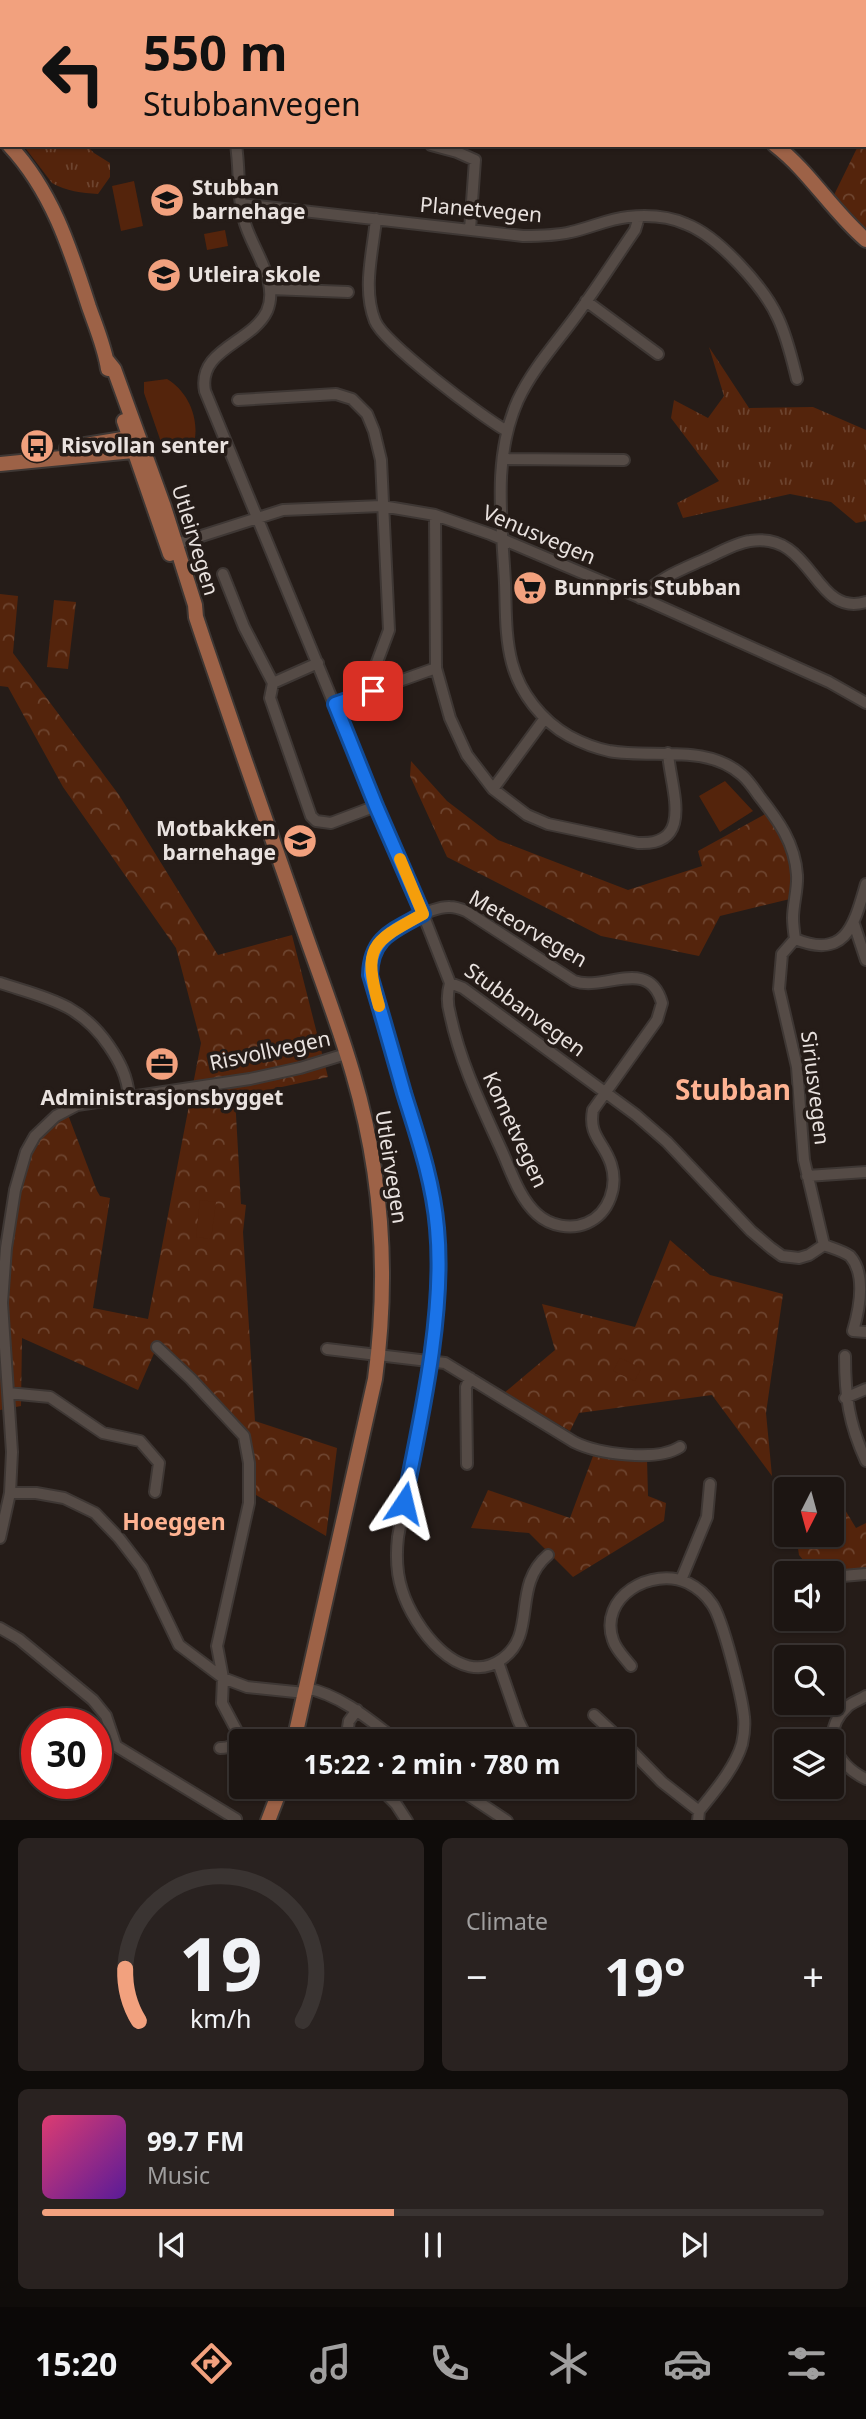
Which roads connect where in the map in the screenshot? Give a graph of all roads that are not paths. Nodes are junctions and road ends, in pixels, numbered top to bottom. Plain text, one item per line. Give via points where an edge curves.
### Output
1 (11, 147) edge
2 (236, 147) edge
3 (441, 147) edge
4 (777, 147) edge
5 (241, 204) junction
6 (639, 217) junction
7 (376, 219) junction
8 (470, 230) junction
9 (866, 240) edge
10 (270, 289) junction
11 (348, 292) dead end
12 (586, 302) junction
13 (658, 354) dead end
14 (797, 379) dead end
15 (238, 400) dead end
16 (507, 430) junction
17 (134, 444) junction
18 (0, 457) edge
19 (503, 459) junction
20 (624, 460) dead end
21 (0, 464) edge
22 (382, 506) junction
23 (435, 515) junction
24 (257, 517) junction
25 (503, 540) junction
26 (172, 546) junction
27 (223, 574) dead end
28 (640, 598) junction
29 (866, 602) edge
30 (318, 663) junction
31 (436, 668) junction
32 (273, 683) junction
33 (373, 691) junction
34 (866, 703) edge
35 (335, 704) junction
36 (545, 718) junction
37 (668, 753) junction
38 (493, 789) junction
39 (376, 806) junction
40 (866, 884) edge
41 (423, 914) junction
42 (854, 924) junction
43 (795, 939) junction
44 (866, 960) edge
45 (0, 983) edge
46 (450, 983) junction
47 (346, 1054) junction
48 (606, 1091) junction
49 (129, 1096) junction
50 (866, 1172) edge
51 (807, 1176) junction
52 (824, 1245) junction
53 (1, 1303) edge
54 (866, 1332) edge
55 (157, 1347) dead end
56 (327, 1349) dead end
57 (378, 1356) junction
58 (845, 1356) dead end
59 (429, 1362) junction
60 (470, 1378) junction
61 (866, 1390) edge
62 (8, 1393) junction
63 (845, 1398) junction
64 (680, 1447) dead end
65 (866, 1461) edge
66 (467, 1464) dead end
67 (710, 1484) dead end
68 (155, 1492) dead end
69 (10, 1493) junction
70 (0, 1538) edge
71 (548, 1555) dead end
72 (866, 1574) edge
73 (844, 1576) edge
74 (681, 1580) junction
75 (0, 1628) edge
76 (498, 1662) junction
77 (631, 1666) dead end
78 (223, 1678) junction
79 (305, 1691) junction
80 (866, 1696) edge
81 (357, 1710) junction
82 (594, 1715) dead end
83 (297, 1729) edge
84 (348, 1729) edge
85 (382, 1729) edge
86 (522, 1729) edge
87 (609, 1729) edge
88 (220, 1748) dead end
89 (635, 1754) edge
90 (866, 1779) edge
91 (276, 1799) edge
92 (391, 1799) edge
93 (474, 1799) edge
94 (698, 1816) edge
95 (236, 1819) edge
96 (268, 1820) edge
97 (406, 1820) edge
98 (506, 1820) edge

1 - 17 main road, Utleirvegen via 54,208 106,359 114,369
2 - 5 street
3 - 8 street via 475,160
4 - 9 main road
5 - 7 street, Planetvegen
5 - 10 street
6 - 8 street, Planetvegen via 554,235
6 - 12 street
6 - 14 street, Planetvegen via 688,224 735,262 775,311
7 - 8 street, Planetvegen
7 - 16 street via 369,285 375,321 389,339 437,379
10 - 11 street
10 - 24 street, Stubbanvegen via 266,313 212,360 204,385
12 - 13 street
12 - 16 street via 549,349 519,399
15 - 22 street via 336,394 352,398 367,414 379,446
16 - 19 street
17 - 18 main road
17 - 21 main road
17 - 26 main road, Utleirvegen
19 - 20 street
19 - 25 street
22 - 23 street, Venusvegen
22 - 24 street, Venusvegen via 283,510
22 - 33 street via 389,629 371,680
23 - 25 street, Venusvegen
23 - 31 street
24 - 26 street, Venusvegen
24 - 30 street, Stubbanvegen
25 - 28 street, Venusvegen
25 - 36 street via 512,662 522,687
26 - 47 main road, Utleirvegen via 189,607
27 - 32 street
28 - 29 street via 647,589 685,568 748,541 763,540 795,552 838,601
28 - 34 street, Venusvegen via 819,677
30 - 32 street
30 - 35 street, Stubbanvegen
31 - 33 street
31 - 38 street via 467,755
32 - 39 street via 270,698 311,816 331,823
33 - 35 street
35 - 39 street, Stubbanvegen
36 - 37 street via 567,735 595,747
36 - 38 street
37 - 38 street via 676,819 669,833 653,842 638,843 538,821
37 - 43 street via 718,761 742,774 772,812 794,851
39 - 41 street, Stubbanvegen
40 - 42 street
41 - 46 street, Stubbanvegen
41 - 48 street, Meteorvegen via 449,906 466,911 582,984 630,977 655,988 661,1013
41 - 59 street via 383,938 372,957 370,975 433,1196 438,1298
42 - 43 street via 829,945
42 - 44 street
43 - 51 street, Siriusvegen via 782,954 779,989 797,1067
45 - 49 street via 60,1002 87,1019 127,1076
46 - 48 street, Stubbanvegen
46 - 48 street, Kometvegen via 449,1013 472,1084 520,1192 539,1216 552,1223 577,1226 590,1222 612,1194 610,1161 597,1141 591,1119
47 - 49 street, Risvollvegen via 250,1079
47 - 57 main road, Utleirvegen via 365,1123 377,1194 382,1279
48 - 52 street, Stubbanvegen via 667,1142 751,1231 782,1256 799,1258
49 - 53 street, Risvollvegen via 77,1105 34,1136 15,1190
50 - 51 street
51 - 52 street, Siriusvegen
52 - 54 street via 859,1264 864,1286 853,1331
53 - 62 street, Risvollvegen
55 - 78 street via 244,1436 250,1503 217,1646
56 - 57 street
57 - 59 street
57 - 79 main road, Utleirvegen
58 - 63 street
59 - 60 street via 445,1363
59 - 76 street via 398,1537 399,1578 413,1616 439,1650 470,1667
60 - 64 street via 593,1451 658,1454
60 - 66 street
61 - 63 street
62 - 68 street via 50,1397 103,1433 140,1441 159,1463
62 - 69 street, Risvollvegen
63 - 65 street
67 - 74 street via 707,1517
69 - 70 street, Risvollvegen
69 - 78 street via 64,1498 95,1513 142,1568 179,1645
71 - 76 street via 527,1588 520,1638
72 - 73 street
74 - 77 street via 646,1581 617,1603 611,1619 612,1639
74 - 94 street via 702,1592 715,1608 744,1717 737,1757
75 - 95 street via 93,1700 106,1716 116,1746
76 - 86 street
78 - 79 street via 247,1687
78 - 88 street via 222,1703 239,1735 235,1744
79 - 81 street via 330,1696
79 - 83 main road, Utleirvegen
80 - 90 street via 845,1710 834,1738 843,1763
81 - 84 street
81 - 85 street
82 - 87 street
89 - 94 street
91 - 96 main road
92 - 97 street
93 - 98 street

